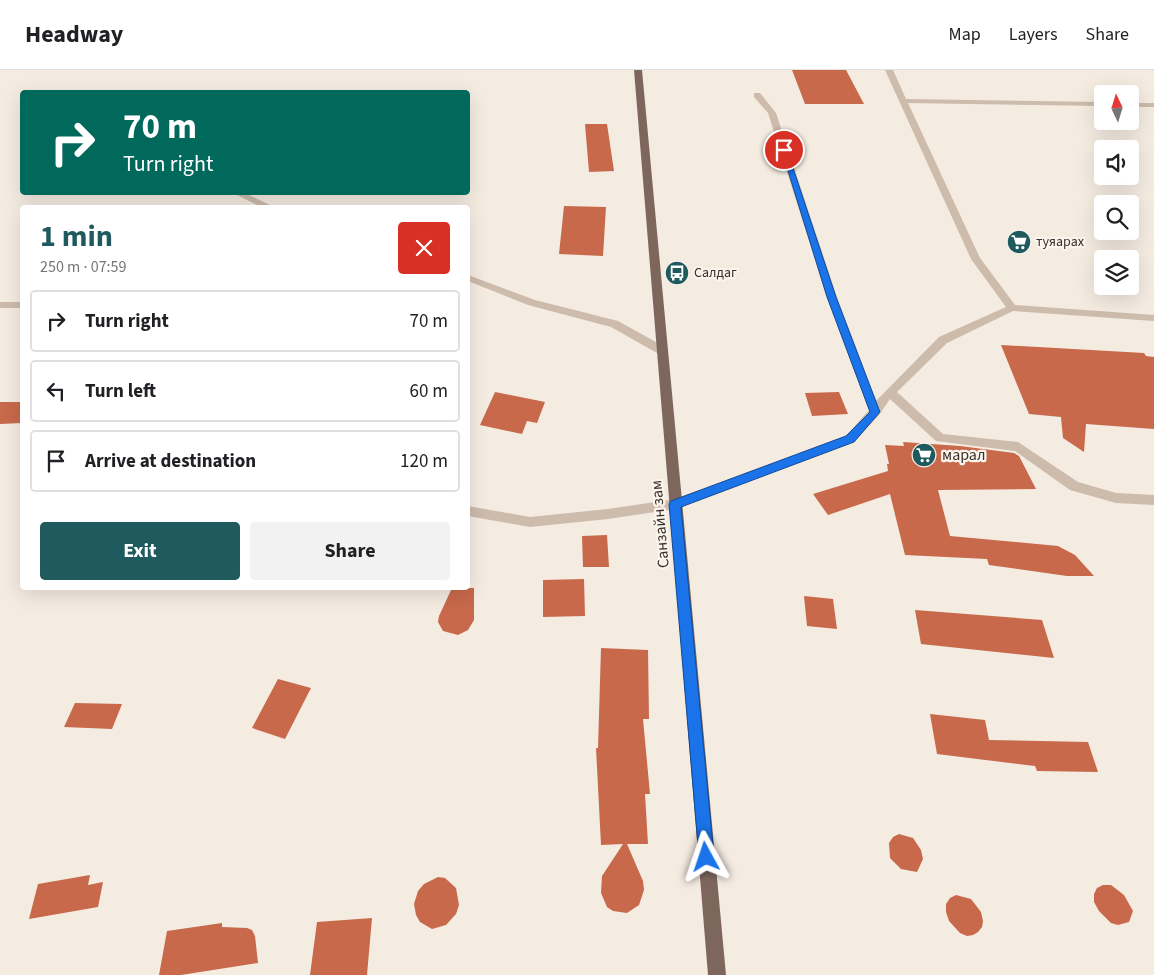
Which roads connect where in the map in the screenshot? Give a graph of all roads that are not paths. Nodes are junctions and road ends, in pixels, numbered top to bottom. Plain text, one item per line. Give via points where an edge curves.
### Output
1 (638, 70) edge
2 (889, 70) edge
3 (757, 96) dead end
4 (903, 101) junction
5 (1094, 104) edge
6 (1139, 105) edge
7 (1154, 105) edge
8 (242, 195) edge
9 (265, 205) edge
10 (470, 279) edge
11 (20, 304) edge
12 (0, 305) edge
13 (1012, 308) junction
14 (1154, 318) edge
15 (661, 350) junction
16 (890, 392) junction
17 (875, 412) junction
18 (1154, 500) edge
19 (675, 504) junction
20 (470, 511) edge
21 (717, 975) edge

1 - 15 main road, Санзайн зам
2 - 4 street
3 - 17 street via 772,113 832,297
4 - 5 street
4 - 13 street via 976,259
6 - 7 street
8 - 9 street
10 - 15 street via 532,303 614,324
11 - 12 street
13 - 14 street
13 - 16 street via 943,340
15 - 19 main road, Санзайн зам
16 - 17 street
16 - 18 street via 940,438 1018,447 1074,486 1116,498
17 - 19 street via 850,439
19 - 20 street via 530,522
19 - 21 main road, Санзайн зам

